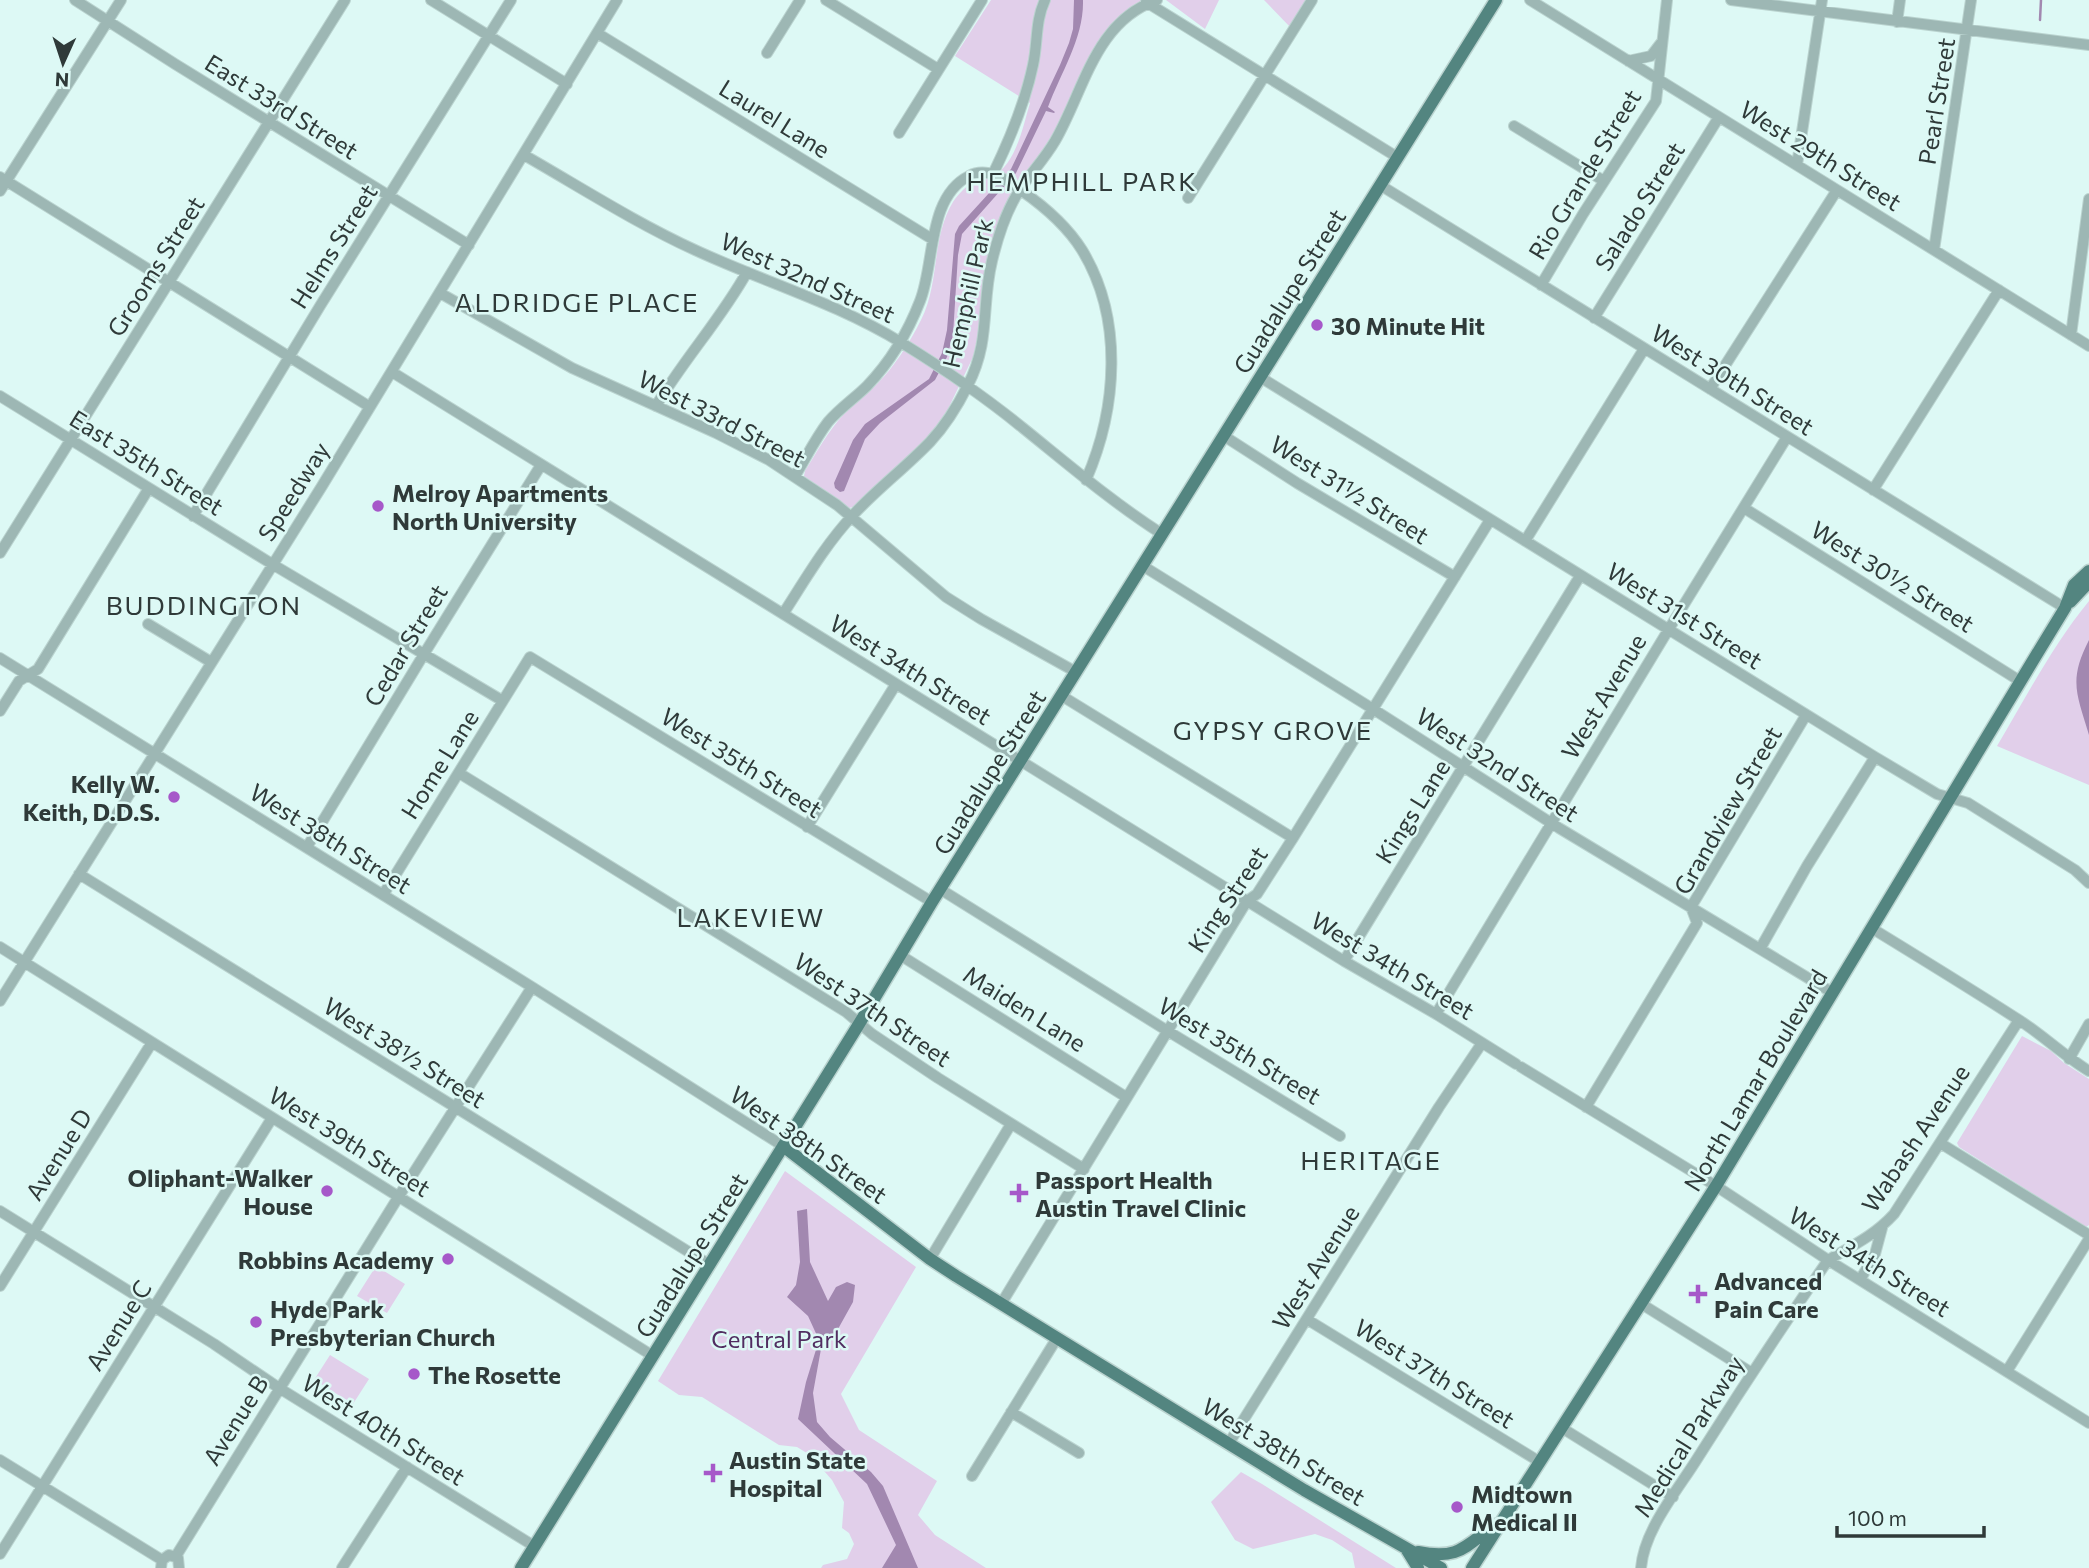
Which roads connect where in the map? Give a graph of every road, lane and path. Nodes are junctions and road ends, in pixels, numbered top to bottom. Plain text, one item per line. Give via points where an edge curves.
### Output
1 (75, 0) edge
2 (121, 0) edge
3 (345, 0) edge
4 (431, 0) edge
5 (511, 0) edge
6 (617, 0) edge
7 (800, 0) edge
8 (826, 0) edge
9 (982, 0) edge
10 (1045, 0) edge
11 (1312, 0) edge
12 (1496, 0) edge
13 (1530, 0) edge
14 (1667, 0) edge
15 (1731, 0) edge
16 (1822, 0) edge
17 (1900, 0) edge
18 (1971, 0) edge
19 (1149, 1) edge
20 (1821, 11) junction
21 (108, 20) junction
22 (1897, 22) junction
23 (1968, 30) junction
24 (597, 33) junction
25 (488, 36) junction
26 (1662, 43) junction
27 (2089, 45) edge
28 (767, 53) dead end
29 (1628, 61) junction
30 (938, 69) junction
31 (1265, 75) junction
32 (1660, 80) junction
33 (567, 84) junction
34 (1719, 117) junction
35 (269, 122) junction
36 (1514, 126) dead end
37 (899, 133) dead end
38 (524, 155) junction
39 (1397, 157) junction
40 (1797, 165) junction
41 (1001, 178) junction
42 (3, 179) edge
43 (1604, 181) junction
44 (1380, 185) junction
45 (1020, 189) junction
46 (1837, 190) junction
47 (0, 191) edge
48 (388, 196) junction
49 (1188, 198) dead end
50 (2089, 200) edge
51 (932, 239) junction
52 (469, 245) junction
53 (1934, 250) junction
54 (747, 272) junction
55 (169, 282) junction
56 (1541, 285) junction
57 (1999, 290) junction
58 (440, 293) junction
59 (1594, 318) junction
60 (2071, 335) junction
61 (901, 342) junction
62 (2089, 346) edge
63 (1644, 349) junction
64 (289, 356) junction
65 (391, 372) junction
66 (1260, 377) junction
67 (967, 386) junction
68 (1710, 389) junction
69 (0, 396) edge
70 (656, 405) junction
71 (370, 407) junction
72 (1224, 436) junction
73 (1787, 437) junction
74 (71, 440) junction
75 (541, 465) junction
76 (795, 476) junction
77 (1086, 481) junction
78 (149, 488) junction
79 (1873, 491) junction
80 (1744, 508) junction
81 (193, 516) junction
82 (852, 516) junction
83 (1490, 520) junction
84 (1162, 534) junction
85 (1525, 541) junction
86 (0, 553) edge
87 (272, 564) junction
88 (1143, 566) junction
89 (2089, 571) edge
90 (1580, 576) junction
91 (1455, 577) junction
92 (2089, 582) edge
93 (2089, 592) edge
94 (2065, 608) junction
95 (783, 614) junction
96 (148, 624) dead end
97 (1668, 630) junction
98 (424, 654) junction
99 (530, 657) joint
100 (0, 658) edge
101 (212, 662) junction
102 (1076, 672) junction
103 (28, 675) junction
104 (2020, 681) junction
105 (896, 684) junction
106 (1062, 696) junction
107 (503, 701) junction
108 (1373, 709) junction
109 (0, 711) edge
110 (1806, 715) junction
111 (154, 754) junction
112 (1875, 757) junction
113 (1020, 761) junction
114 (1464, 767) junction
115 (459, 773) junction
116 (1951, 798) junction
117 (1551, 824) junction
118 (807, 827) junction
119 (1293, 838) junction
120 (307, 847) junction
121 (79, 874) junction
122 (2089, 883) edge
123 (940, 889) junction
124 (383, 895) junction
125 (1247, 901) junction
126 (932, 902) junction
127 (1691, 907) junction
128 (1873, 929) junction
129 (0, 947) edge
130 (1760, 949) junction
131 (901, 955) junction
132 (1344, 961) junction
133 (24, 962) junction
134 (531, 987) junction
135 (1833, 993) junction
136 (0, 1000) edge
137 (1436, 1014) junction
138 (2019, 1020) junction
139 (859, 1024) junction
140 (2089, 1024) edge
141 (1166, 1030) junction
142 (1482, 1043) junction
143 (151, 1044) junction
144 (2069, 1059) junction
145 (2089, 1070) edge
146 (1126, 1097) junction
147 (1586, 1107) junction
148 (454, 1108) junction
149 (272, 1118) junction
150 (1011, 1124) junction
151 (1340, 1136) dead end
152 (1940, 1143) junction
153 (783, 1146) junction
154 (1084, 1170) junction
155 (1716, 1186) junction
156 (399, 1196) junction
157 (0, 1211) edge
158 (1882, 1228) junction
159 (34, 1232) junction
160 (2089, 1237) edge
161 (930, 1259) junction
162 (1828, 1260) junction
163 (710, 1265) junction
164 (1860, 1280) junction
165 (0, 1286) edge
166 (1640, 1303) junction
167 (1001, 1304) junction
168 (154, 1307) junction
169 (1308, 1320) junction
170 (1057, 1338) junction
171 (653, 1356) junction
172 (2007, 1371) junction
173 (1752, 1373) junction
174 (279, 1388) junction
175 (1011, 1412) junction
176 (2089, 1423) edge
177 (1562, 1428) junction
178 (1229, 1443) junction
179 (1079, 1454) dead end
180 (0, 1460) edge
181 (1540, 1462) junction
182 (407, 1467) junction
183 (972, 1475) dead end
184 (42, 1486) junction
185 (1673, 1497) junction
186 (1502, 1521) junction
187 (534, 1546) junction
188 (1404, 1547) junction
189 (0, 1554) edge
190 (176, 1556) junction
191 (162, 1564) edge
192 (179, 1568) edge
193 (342, 1568) edge
194 (520, 1568) edge
195 (1418, 1568) edge
196 (1441, 1568) edge
197 (1472, 1568) edge
198 (1641, 1568) edge

1 - 21 street, East 33rd Street
2 - 21 street
3 - 35 street, Grooms Street
4 - 25 street
5 - 25 street, Helms Street
6 - 24 street, Speedway
7 - 28 street
8 - 30 street
9 - 30 street
10 - 41 street via 1028,86
11 - 31 street
12 - 39 main road, Guadalupe Street
13 - 29 street, West 29th Street
14 - 26 street, Rio Grande Street
15 - 20 street
16 - 20 street
17 - 22 street
18 - 23 street, Pearl Street
19 - 31 street
19 - 45 street, Hemphill Park via 1124,19 1092,61 1055,140
20 - 22 street
20 - 40 street
21 - 35 street, East 33rd Street
21 - 42 street
22 - 23 street
23 - 27 street
23 - 53 street, Pearl Street
24 - 33 street, Speedway
24 - 51 street, Laurel Lane
25 - 33 street
25 - 48 street, Helms Street
26 - 29 street via 1651,56
26 - 32 street, Rio Grande Street
29 - 32 street, West 29th Street
30 - 37 street
31 - 39 street
31 - 49 street
32 - 34 street, West 29th Street
32 - 43 street, Rio Grande Street via 1656,101
33 - 38 street, Speedway
34 - 40 street, West 29th Street
34 - 59 street, Salado Street
35 - 48 street, East 33rd Street
35 - 55 street, Grooms Street
36 - 43 street
38 - 52 street, Speedway
38 - 54 street, West 32nd Street via 660,233
39 - 44 main road, Guadalupe Street
40 - 46 street, West 29th Street
41 - 45 street
41 - 51 street, Hemphill Park via 976,173 960,181 941,211
42 - 47 street
42 - 55 street
43 - 56 street, Rio Grande Street
44 - 56 street, West 30th Street
44 - 66 main road, Guadalupe Street
45 - 67 street, Hemphill Park via 991,263 983,342
45 - 77 street via 1070,233 1101,292 1111,346 1108,410
46 - 53 street, West 29th Street
46 - 68 street
48 - 52 street, East 33rd Street
48 - 64 street, Helms Street
50 - 60 street
51 - 61 street, Hemphill Park via 922,297
52 - 58 street, Speedway
53 - 57 street, West 29th Street
54 - 61 street, West 32nd Street via 840,310
54 - 70 street
55 - 64 street
55 - 74 street, Grooms Street
56 - 59 street, West 30th Street
57 - 60 street, West 29th Street
57 - 79 street
58 - 65 street, Speedway
58 - 70 street, West 33rd Street via 572,368
59 - 63 street, West 30th Street
60 - 62 street, West 29th Street
61 - 67 street, West 32nd Street
61 - 76 street, Hemphill Park via 865,388 830,420
63 - 68 street, West 30th Street
63 - 85 street
64 - 71 street
64 - 81 street, Helms Street
65 - 71 street, Speedway
65 - 75 street, West 34th Street
66 - 72 main road, Guadalupe Street
66 - 83 street, West 31st Street
67 - 77 street, West 32nd Street
67 - 82 street, Hemphill Park via 940,430
68 - 73 street, West 30th Street
69 - 74 street, East 35th Street
70 - 76 street, West 33rd Street
71 - 87 street, Speedway
72 - 84 main road, Guadalupe Street
72 - 91 street, West 31½ Street
73 - 79 street, West 30th Street
73 - 80 street, West Avenue
74 - 78 street, East 35th Street
74 - 86 street, Grooms Street
75 - 95 street, West 34th Street
75 - 98 street, Cedar Street
76 - 82 street, West 33rd Street
77 - 84 street, West 32nd Street
78 - 81 street, East 35th Street
78 - 103 street via 38,669
79 - 94 street, West 30th Street
80 - 97 street, West Avenue
80 - 104 street, West 30½ Street
81 - 87 street, East 35th Street
82 - 95 street, Hemphill Park
82 - 102 street, West 33rd Street via 946,597
83 - 85 street, West 31st Street
83 - 91 street, King Street
84 - 88 main road, Guadalupe Street
85 - 90 street, West 31st Street
87 - 98 street
87 - 101 street, Speedway
88 - 102 main road, Guadalupe Street
88 - 108 street, West 32nd Street
89 - 94 main road, North Lamar Boulevard via 2074,585
90 - 97 street, West 31st Street
90 - 114 street, Kings Lane
91 - 108 street, King Street
92 - 94 main road
93 - 94 main road, North Lamar Boulevard
94 - 104 main road, North Lamar Boulevard
95 - 105 street, West 34th Street
96 - 101 street
97 - 110 street, West 31st Street
97 - 117 street, West Avenue
98 - 107 street
98 - 120 street, Cedar Street
99 - 107 street, Home Lane
99 - 118 street, West 35th Street
100 - 103 street, West 38th Street
101 - 111 street, Speedway
102 - 106 main road, Guadalupe Street
103 - 109 street
103 - 111 street, West 38th Street
104 - 116 main road, North Lamar Boulevard
105 - 113 street, West 34th Street
105 - 118 street
106 - 113 main road, Guadalupe Street
106 - 119 street
107 - 115 street, Home Lane
108 - 114 street, West 32nd Street
108 - 119 street, King Street
110 - 112 street, West 31st Street
110 - 127 street, Grandview Street
111 - 120 street, West 38th Street
111 - 121 street, Speedway
112 - 116 street, West 31st Street
112 - 130 street
113 - 123 main road, Guadalupe Street
113 - 125 street, West 34th Street
114 - 117 street, West 32nd Street
114 - 132 street, Kings Lane
115 - 124 street, Home Lane
115 - 139 street, West 37th Street
116 - 122 street, West 31st Street via 1968,803
116 - 128 main road, North Lamar Boulevard
117 - 127 street, West 32nd Street
117 - 137 street, West Avenue
118 - 126 street, West 35th Street
119 - 125 street, King Street via 1257,894
120 - 124 street, West 38th Street
121 - 133 street, Speedway
121 - 148 street, West 38½ Street
123 - 126 main road, Guadalupe Street
123 - 141 street, West 35th Street
124 - 134 street, West 38th Street
125 - 132 street, West 34th Street
125 - 141 street, King Street
126 - 131 main road, Guadalupe Street
127 - 130 street, West 32nd Street
127 - 147 street, Grandview Street via 1697,923
128 - 135 main road, North Lamar Boulevard
128 - 138 street
129 - 133 street, West 39th Street
130 - 135 street, West 32nd Street
131 - 139 main road, Guadalupe Street
131 - 146 street, Maiden Lane
132 - 137 street, West 34th Street
133 - 136 street, Speedway
133 - 143 street, West 39th Street
134 - 148 street, Avenue B
134 - 153 street, West 38th Street
135 - 155 main road, North Lamar Boulevard
137 - 142 street, West 34th Street
138 - 144 street
138 - 152 street, Wabash Avenue
139 - 150 street, West 37th Street
139 - 153 main road, Guadalupe Street
140 - 144 street
141 - 146 street, King Street
141 - 151 street, West 35th Street
142 - 147 street, West 34th Street
142 - 169 street, West Avenue
143 - 149 street, West 39th Street
143 - 159 street, Avenue D
144 - 145 street
146 - 154 street, King Street
147 - 155 street, West 34th Street
148 - 156 street, Avenue B
148 - 163 street, West 38½ Street
149 - 156 street, West 39th Street
149 - 168 street, Avenue C
150 - 154 street, West 37th Street
150 - 161 street
152 - 158 street, Wabash Avenue
152 - 160 street
153 - 161 main road, West 38th Street
153 - 163 main road, Guadalupe Street
154 - 167 street, King Street
155 - 162 street, West 34th Street
155 - 166 main road, North Lamar Boulevard
156 - 171 street, West 39th Street
156 - 174 street, Avenue B
157 - 159 street, West 40th Street
158 - 162 street, Wabash Avenue
158 - 164 street via 1875,1254
159 - 165 street, Avenue D
159 - 168 street, West 40th Street
160 - 172 street
161 - 167 main road, West 38th Street
162 - 164 street, West 34th Street
162 - 173 street, Medical Parkway
163 - 171 main road, Guadalupe Street
164 - 172 street, West 34th Street
166 - 173 street
166 - 177 main road, North Lamar Boulevard
167 - 170 main road, West 38th Street
168 - 174 street, West 40th Street
168 - 184 street, Avenue C
169 - 178 street, West Avenue
169 - 181 street, West 37th Street
170 - 175 street
170 - 178 main road, West 38th Street
171 - 187 main road, Guadalupe Street
172 - 176 street, West 34th Street
173 - 185 street, Medical Parkway
174 - 182 street, West 40th Street
174 - 190 street, Avenue B
175 - 179 street
175 - 183 street
177 - 181 main road, North Lamar Boulevard
177 - 185 street
178 - 188 main road, West 38th Street
180 - 184 street
181 - 186 main road, North Lamar Boulevard
182 - 187 street, West 40th Street
182 - 193 street
184 - 189 street, Avenue C
184 - 191 street
185 - 198 street, Medical Parkway via 1648,1539
186 - 188 main road via 1456,1553 1438,1555
186 - 197 main road, North Lamar Boulevard
187 - 194 main road, Guadalupe Street
188 - 195 main road
188 - 196 main road, West 38th Street
190 - 191 street via 166,1556
190 - 192 street

